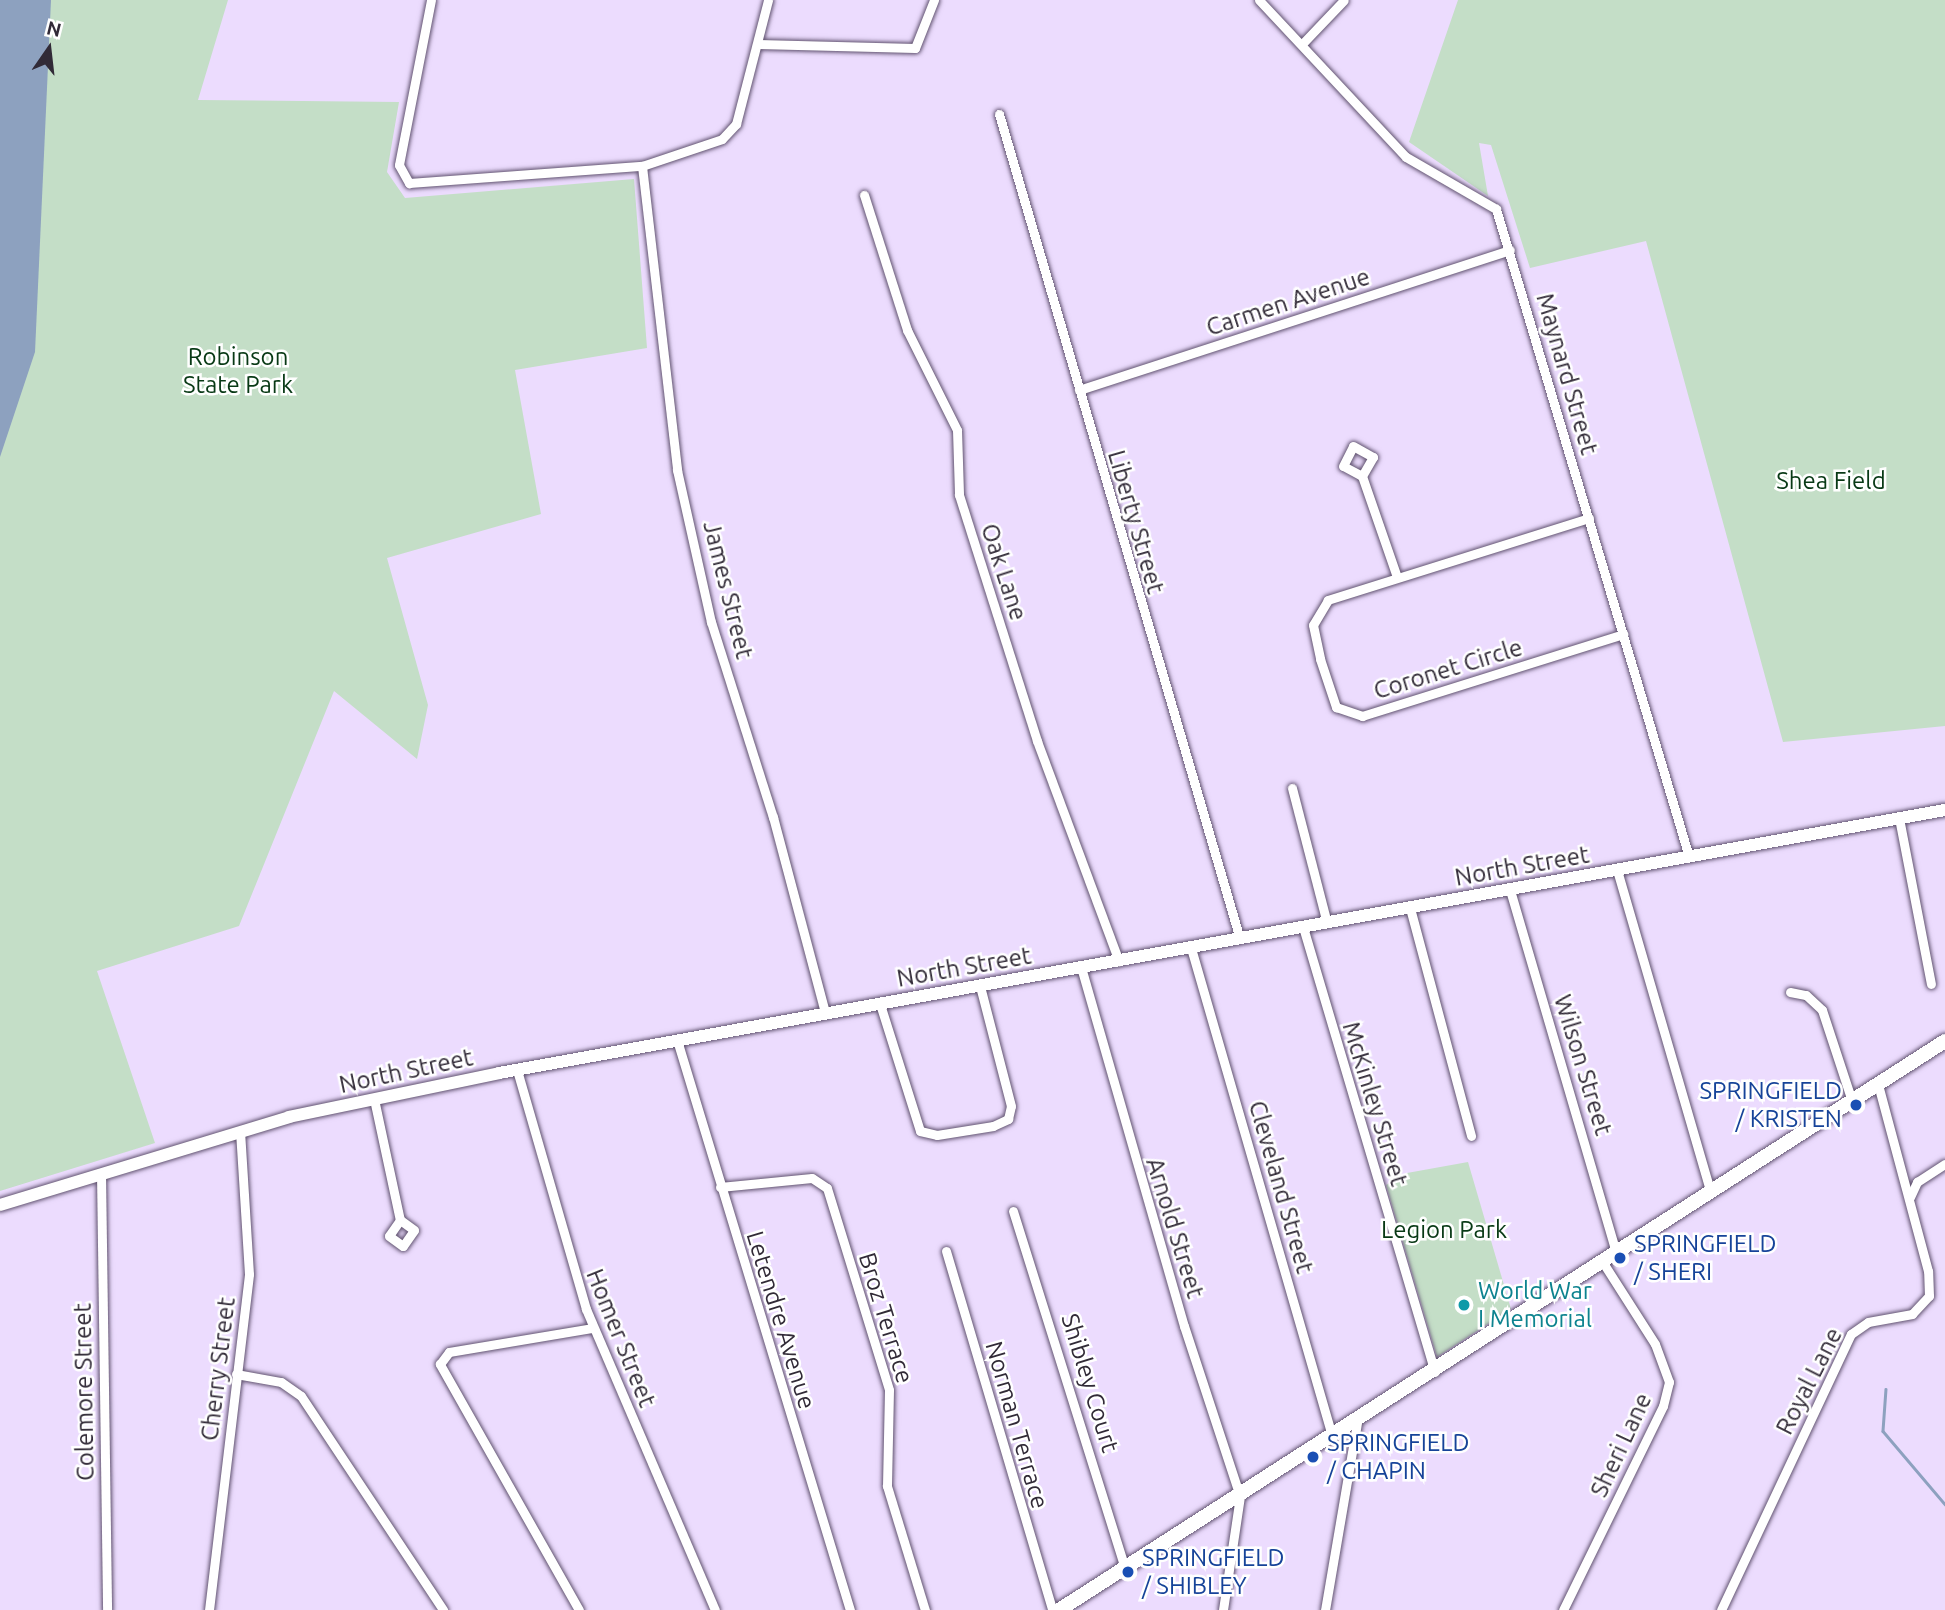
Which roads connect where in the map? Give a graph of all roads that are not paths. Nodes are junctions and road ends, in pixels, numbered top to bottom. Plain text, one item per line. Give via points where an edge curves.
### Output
1 (431, 0) edge
2 (768, 0) edge
3 (934, 0) edge
4 (1259, 0) edge
5 (1344, 0) edge
6 (1303, 43) junction
7 (758, 44) junction
8 (999, 114) dead end
9 (642, 166) junction
10 (864, 195) dead end
11 (1510, 250) junction
12 (1079, 390) junction
13 (1362, 477) dead end
14 (1589, 518) junction
15 (1397, 578) junction
16 (1623, 634) junction
17 (1292, 788) dead end
18 (1945, 810) edge
19 (1899, 818) junction
20 (1689, 857) junction
21 (1617, 870) junction
22 (1510, 890) junction
23 (1410, 908) junction
24 (1327, 923) junction
25 (1303, 927) junction
26 (1240, 939) junction
27 (1191, 947) junction
28 (1119, 961) junction
29 (1081, 967) junction
30 (1931, 984) dead end
31 (980, 986) junction
32 (1790, 992) dead end
33 (880, 1004) junction
34 (825, 1013) junction
35 (677, 1040) junction
36 (1945, 1041) edge
37 (517, 1069) junction
38 (1878, 1085) junction
39 (374, 1099) junction
40 (1852, 1101) junction
41 (240, 1131) junction
42 (1472, 1136) dead end
43 (1945, 1164) edge
44 (101, 1173) junction
45 (720, 1187) junction
46 (1711, 1193) junction
47 (1910, 1202) junction
48 (0, 1205) edge
49 (1013, 1211) dead end
50 (400, 1220) dead end
51 (946, 1251) dead end
52 (1616, 1252) junction
53 (1602, 1262) junction
54 (593, 1328) junction
55 (1435, 1372) junction
56 (236, 1374) junction
57 (1356, 1423) junction
58 (1333, 1438) junction
59 (1240, 1496) junction
60 (1125, 1568) junction
61 (107, 1610) edge
62 (209, 1610) edge
63 (443, 1610) edge
64 (579, 1610) edge
65 (715, 1610) edge
66 (850, 1610) edge
67 (925, 1610) edge
68 (1052, 1610) edge
69 (1059, 1610) edge
70 (1223, 1610) edge
71 (1325, 1610) edge
72 (1563, 1610) edge
73 (1721, 1610) edge

1 - 9 street via 399,165 410,183
2 - 7 street
3 - 7 street via 915,48
4 - 6 street, Maynard Street
5 - 6 street
6 - 11 street, Maynard Street via 1406,157 1496,209
7 - 9 street via 736,124 722,139
8 - 12 street, Liberty Street
9 - 34 street, James Street via 677,470 711,622 779,837
10 - 28 street, Oak Lane via 907,330 957,430 960,495 1037,741
11 - 12 street, Carmen Avenue
11 - 14 street, Maynard Street
12 - 26 street, Liberty Street
13 - 15 street
14 - 15 street, Coronet Circle
14 - 16 street, Maynard Street
15 - 16 street, Coronet Circle via 1328,600 1316,613 1314,636 1332,699 1355,716
16 - 20 street, Maynard Street
17 - 24 street
18 - 19 main road, North Street
19 - 20 main road, North Street
19 - 30 street
20 - 21 main road, North Street
21 - 22 main road, North Street
21 - 46 street
22 - 23 main road, North Street
22 - 52 street, Wilson Street
23 - 24 main road, North Street
23 - 42 street
24 - 25 main road, North Street
25 - 26 main road, North Street
25 - 55 street, McKinley Street
26 - 27 main road, North Street
27 - 28 main road, North Street
27 - 58 street, Cleveland Street
28 - 29 main road, North Street
29 - 31 main road, North Street
29 - 59 street, Arnold Street via 1184,1326
31 - 33 main road, North Street
31 - 33 street via 1011,1106 1008,1119 993,1126 937,1135 915,1125
32 - 40 street via 1806,995 1822,1010
33 - 34 main road, North Street
34 - 35 main road, North Street
35 - 37 main road, North Street
35 - 45 street, Letendre Avenue
36 - 38 main road
37 - 39 main road, North Street
37 - 54 street, Homer Street
38 - 40 main road
38 - 47 street, Royal Lane
39 - 41 main road, North Street
39 - 50 street
40 - 46 main road
41 - 44 main road, North Street
41 - 56 street, Cherry Street via 249,1262
43 - 47 street via 1917,1182
44 - 48 main road, North Street
44 - 61 street, Colemore Street
45 - 66 street, Letendre Avenue
45 - 67 street, Broz Terrace via 815,1178 827,1188 889,1390 887,1486
46 - 52 main road
47 - 73 street, Royal Lane via 1930,1281 1927,1299 1912,1314 1868,1322 1851,1334
49 - 60 street, Shibley Court
51 - 68 street, Norman Terrace
52 - 53 main road
53 - 55 main road
53 - 72 street, Sheri Lane via 1655,1344 1669,1382 1663,1406
54 - 64 street via 449,1352 441,1359 445,1382
54 - 65 street, Homer Street
55 - 57 main road
56 - 62 street, Cherry Street
56 - 63 street via 276,1380 301,1396
57 - 58 main road
57 - 71 street
58 - 59 main road
59 - 60 main road
59 - 70 street
60 - 69 main road

